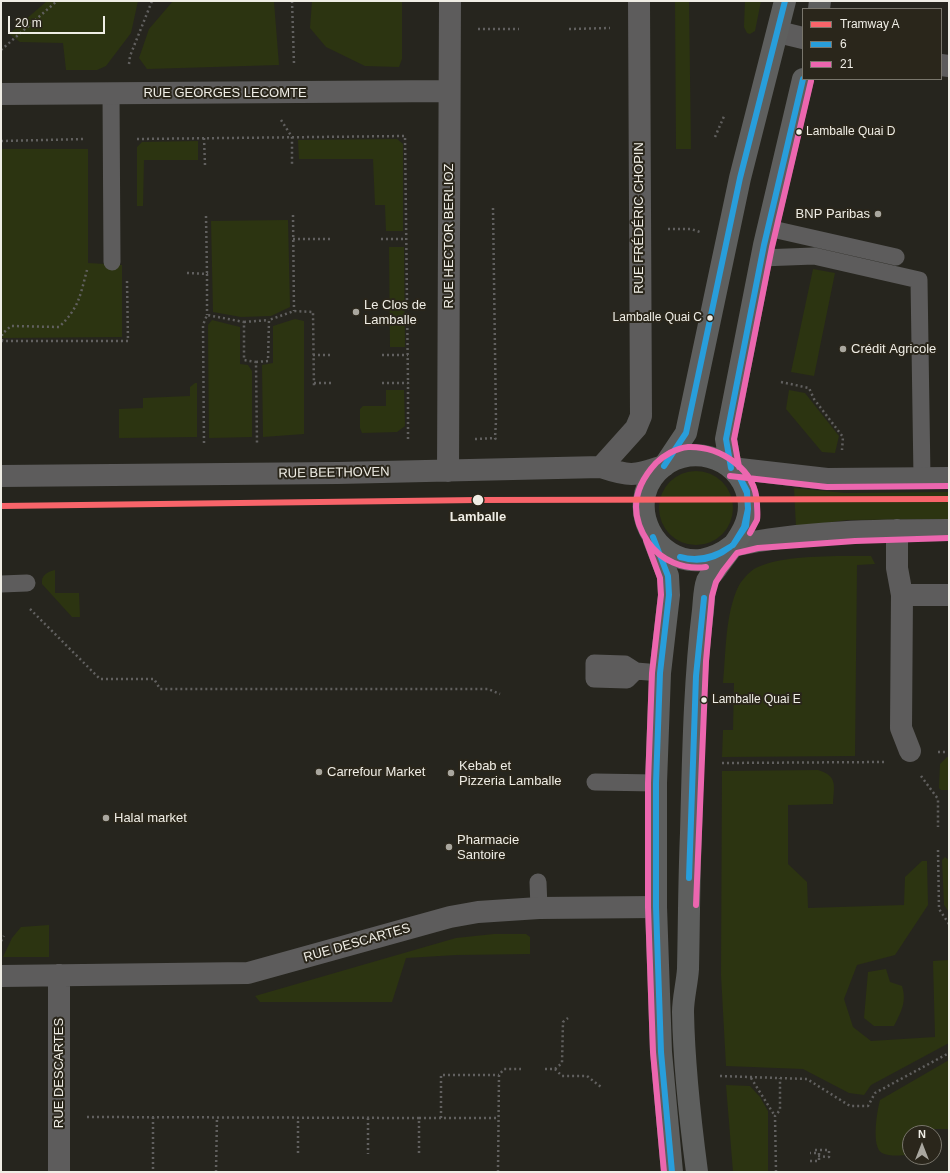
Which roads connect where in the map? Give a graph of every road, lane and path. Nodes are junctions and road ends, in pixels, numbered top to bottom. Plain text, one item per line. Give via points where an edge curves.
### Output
1 (57, 1) edge
2 (152, 1) edge
3 (292, 1) edge
4 (450, 1) edge
5 (639, 1) edge
6 (785, 1) edge
7 (450, 28) junction
8 (639, 28) junction
9 (519, 29) dead end
10 (569, 29) dead end
11 (778, 32) junction
12 (802, 38) edge
13 (1, 50) edge
14 (294, 69) dead end
15 (128, 70) dead end
16 (803, 80) edge
17 (449, 91) junction
18 (111, 93) junction
19 (1, 94) edge
20 (728, 108) dead end
21 (280, 119) dead end
22 (292, 137) junction
23 (715, 137) dead end
24 (204, 138) junction
25 (112, 139) junction
26 (1, 141) edge
27 (292, 164) dead end
28 (205, 165) dead end
29 (493, 208) dead end
30 (293, 215) dead end
31 (206, 216) dead end
32 (768, 228) junction
33 (638, 230) junction
34 (705, 233) dead end
35 (293, 239) junction
36 (330, 239) dead end
37 (381, 239) dead end
38 (406, 239) junction
39 (896, 257) dead end
40 (761, 258) junction
41 (112, 262) joint
42 (187, 273) dead end
43 (207, 274) junction
44 (294, 311) junction
45 (207, 315) junction
46 (269, 320) junction
47 (244, 322) junction
48 (2, 341) dead end
49 (313, 355) junction
50 (331, 355) dead end
51 (382, 355) dead end
52 (408, 355) junction
53 (256, 362) junction
54 (781, 382) dead end
55 (314, 383) junction
56 (332, 383) dead end
57 (382, 383) dead end
58 (408, 383) junction
59 (314, 388) dead end
60 (496, 421) dead end
61 (495, 438) dead end
62 (471, 439) dead end
63 (408, 440) dead end
64 (204, 443) dead end
65 (258, 443) dead end
66 (842, 451) dead end
67 (664, 466) junction
68 (601, 467) junction
69 (731, 468) junction
70 (448, 471) junction
71 (1, 476) edge
72 (922, 478) junction
73 (949, 478) edge
74 (897, 530) junction
75 (949, 530) edge
76 (653, 537) junction
77 (732, 546) junction
78 (27, 583) dead end
79 (1, 584) edge
80 (902, 595) junction
81 (949, 595) edge
82 (25, 605) dead end
83 (636, 671) junction
84 (660, 673) junction
85 (500, 694) dead end
86 (910, 752) dead end
87 (888, 762) dead end
88 (716, 763) dead end
89 (920, 774) dead end
90 (595, 782) dead end
91 (656, 783) junction
92 (938, 827) dead end
93 (938, 850) dead end
94 (538, 882) dead end
95 (688, 905) junction
96 (656, 907) junction
97 (539, 908) junction
98 (949, 924) edge
99 (4, 936) dead end
100 (1, 941) edge
101 (59, 975) junction
102 (1, 976) edge
103 (568, 1018) dead end
104 (949, 1052) edge
105 (520, 1069) dead end
106 (545, 1069) dead end
107 (555, 1069) junction
108 (499, 1075) junction
109 (720, 1076) dead end
110 (751, 1077) junction
111 (780, 1078) junction
112 (601, 1087) dead end
113 (775, 1116) junction
114 (91, 1117) dead end
115 (153, 1117) junction
116 (217, 1117) junction
117 (298, 1118) junction
118 (368, 1118) junction
119 (419, 1118) junction
120 (441, 1118) junction
121 (498, 1118) junction
122 (815, 1150) dead end
123 (298, 1153) dead end
124 (419, 1153) dead end
125 (810, 1153) dead end
126 (368, 1154) dead end
127 (817, 1156) dead end
128 (810, 1161) dead end
129 (59, 1172) edge
130 (153, 1172) edge
131 (216, 1172) edge
132 (498, 1172) edge
133 (672, 1172) edge
134 (697, 1172) edge
135 (776, 1172) edge

1 - 13 path
2 - 15 path via 130,56
3 - 14 path
4 - 7 street, RUE HECTOR BERLIOZ
5 - 8 street, RUE FRÉDÉRIC CHOPIN
6 - 11 street
7 - 9 path
7 - 17 street, RUE HECTOR BERLIOZ
8 - 10 path
8 - 33 street, RUE FRÉDÉRIC CHOPIN
11 - 12 street
11 - 67 street via 740,178 686,433
16 - 32 street
17 - 18 street, RUE GEORGES LECOMTE
17 - 70 street, RUE HECTOR BERLIOZ
18 - 19 street, RUE GEORGES LECOMTE
18 - 25 lane
20 - 23 path
21 - 22 path
22 - 24 path
22 - 27 path
22 - 38 path via 405,136
24 - 25 path
24 - 28 path
25 - 26 path
25 - 41 lane
29 - 60 path
30 - 35 path
31 - 43 path
32 - 39 lane
32 - 40 street
33 - 34 path via 691,230
33 - 68 street, RUE FRÉDÉRIC CHOPIN via 641,416 636,428
35 - 36 path
35 - 44 path
37 - 38 path
38 - 52 path
40 - 69 street via 726,439
40 - 72 lane via 814,256 919,280
41 - 48 path via 107,267 88,267 78,305 59,327 11,326 2,334
42 - 43 path
43 - 45 path
44 - 46 path
44 - 49 path via 312,312
45 - 47 path
45 - 64 path via 203,325
46 - 47 path
46 - 53 path via 268,361
47 - 53 path via 244,360
49 - 50 path
49 - 55 path
51 - 52 path
52 - 58 path
53 - 65 path
54 - 66 path via 809,388 814,399 843,437
55 - 56 path
55 - 59 path
57 - 58 path
58 - 63 path
61 - 62 path
67 - 68 street, RUE BEETHOVEN via 635,475
67 - 69 street via 685,456 701,455 720,460
67 - 76 street via 650,480 644,499 644,516
68 - 70 street, RUE BEETHOVEN
69 - 72 street via 826,479
69 - 77 street via 741,479 749,500 749,515 745,527
70 - 71 street, RUE BEETHOVEN
72 - 73 street
74 - 75 street
74 - 77 street via 762,540
74 - 80 street via 897,568
76 - 77 street via 660,546 672,554 689,560 710,558
76 - 84 street via 668,576 669,595
77 - 95 street via 707,581 703,608 696,676
78 - 79 lane
80 - 81 street
80 - 86 street via 901,728
82 - 85 path via 100,679 154,679 160,689 488,689
83 - 83 lane via 625,664 594,663 594,679 626,680
83 - 84 lane
84 - 91 street
87 - 88 path
89 - 92 path via 938,799
90 - 91 lane
91 - 96 street
93 - 98 path via 939,909
94 - 97 lane
95 - 96 street
95 - 134 street via 688,973 683,1011 688,1094
96 - 97 street, RUE DESCARTES
96 - 133 street via 661,1052
97 - 101 street, RUE DESCARTES via 478,912 450,917 248,973
99 - 100 path
101 - 102 street, RUE DESCARTES
101 - 129 street, RUE DESCARTES
103 - 107 path via 563,1022 562,1063
104 - 111 path via 875,1094 868,1106 850,1106 807,1079
105 - 108 path via 504,1069
106 - 107 path
107 - 112 path via 562,1076 587,1076
108 - 120 path via 441,1075
108 - 121 path
109 - 110 path
110 - 111 path
110 - 113 path
111 - 113 path via 780,1110
113 - 135 path
114 - 115 path
115 - 116 path
115 - 130 path
116 - 117 path
116 - 131 path
117 - 118 path
117 - 123 path
118 - 119 path
118 - 126 path
119 - 120 path
119 - 124 path
120 - 121 path
121 - 132 path
122 - 127 path via 829,1150 829,1157
125 - 128 path via 819,1153 819,1161

